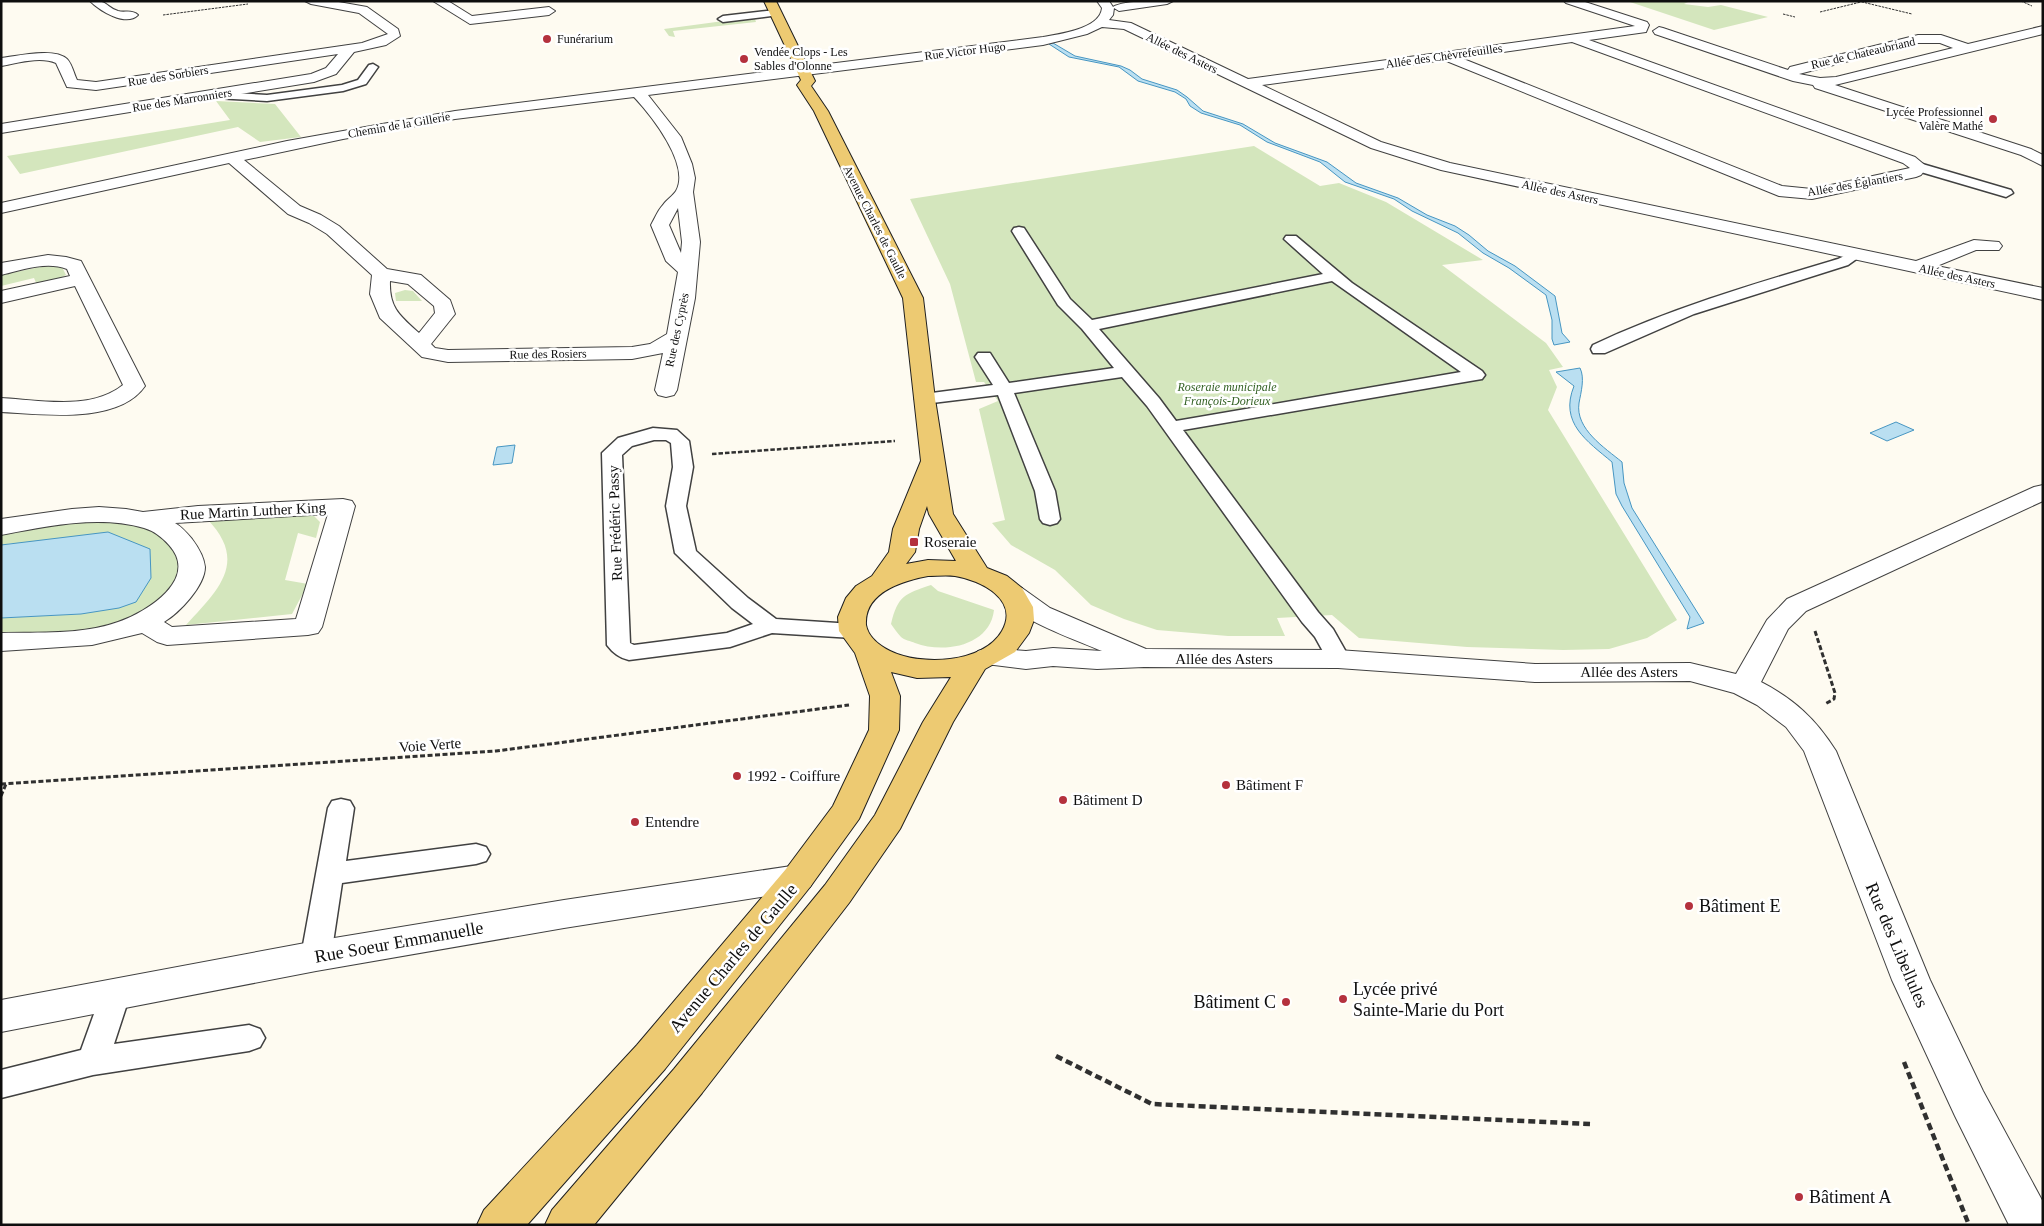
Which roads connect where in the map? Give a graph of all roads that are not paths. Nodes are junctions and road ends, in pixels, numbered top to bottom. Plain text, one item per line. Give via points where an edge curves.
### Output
1 (96, 1) edge
2 (311, 1) edge
3 (439, 1) edge
4 (1103, 1) edge
5 (1167, 1) edge
6 (1570, 1) edge
7 (773, 7) edge
8 (1119, 7) dead end
9 (550, 11) dead end
10 (132, 15) dead end
11 (723, 19) dead end
12 (1100, 23) junction
13 (1642, 27) junction
14 (2043, 30) edge
15 (1574, 38) junction
16 (1941, 39) junction
17 (2001, 40) junction
18 (351, 48) junction
19 (1967, 48) junction
20 (1446, 56) junction
21 (1739, 58) junction
22 (1, 62) edge
23 (1807, 66) junction
24 (373, 67) dead end
25 (802, 71) junction
26 (1792, 75) junction
27 (1812, 81) junction
28 (1247, 84) junction
29 (637, 91) junction
30 (215, 95) junction
31 (1, 129) edge
32 (232, 158) junction
33 (2043, 161) edge
34 (1919, 167) junction
35 (685, 192) junction
36 (2006, 193) dead end
37 (1, 208) edge
38 (1019, 232) dead end
39 (1291, 240) dead end
40 (1993, 246) dead end
41 (1855, 255) junction
42 (1915, 268) junction
43 (1, 269) edge
44 (688, 270) junction
45 (381, 274) junction
46 (1335, 276) junction
47 (82, 279) junction
48 (2043, 294) edge
49 (1, 297) edge
50 (1088, 326) junction
51 (675, 338) junction
52 (420, 345) junction
53 (1599, 349) dead end
54 (984, 357) dead end
55 (1126, 371) junction
56 (1004, 389) junction
57 (666, 390) dead end
58 (924, 399) junction
59 (1, 405) edge
60 (1171, 427) junction
61 (933, 461) junction
62 (2043, 492) edge
63 (1050, 519) dead end
64 (139, 520) junction
65 (1, 527) edge
66 (977, 573) junction
67 (881, 582) junction
68 (1012, 594) junction
69 (144, 622) junction
70 (770, 626) junction
71 (1, 642) edge
72 (861, 642) junction
73 (1144, 658) junction
74 (1338, 659) junction
75 (981, 660) junction
76 (1744, 686) junction
77 (341, 808) dead end
78 (476, 854) dead end
79 (330, 874) junction
80 (798, 878) junction
81 (316, 956) junction
82 (114, 995) junction
83 (1, 1016) edge
84 (249, 1038) dead end
85 (92, 1061) junction
86 (1, 1084) edge
87 (572, 1223) edge
88 (499, 1225) edge
89 (2032, 1225) edge

1 - 10 street via 115,14
2 - 18 street via 363,10 394,32 394,36 382,42
3 - 9 street via 470,20
4 - 12 street via 1108,8
5 - 8 street
6 - 13 street
7 - 11 lane
7 - 25 main road, Avenue Charles de Gaulle
12 - 25 street, Rue Victor Hugo via 1063,36 1023,44
12 - 28 street, Allée des Asters via 1127,26
13 - 15 street, Allée des Chèvrefeuilles
13 - 21 street, Rue de Chateaubriand via 1660,27 1662,29 1659,30
14 - 17 street, Rue de Chateaubriand
15 - 20 street, Allée des Chèvrefeuilles
15 - 34 street, Allée des Églantiers via 1909,160
16 - 17 street
16 - 19 street, Rue de Chateaubriand
16 - 23 street, Rue de Chateaubriand via 1918,39
17 - 19 street, Rue de Chateaubriand
18 - 22 street, Rue des Sorbiers via 88,86 70,83 62,60 58,58
18 - 30 street, Rue des Marronniers via 331,71 320,77
19 - 27 street, Rue de Chateaubriand via 1836,81
20 - 28 street, Allée des Chèvrefeuilles
20 - 34 street, Allée des Églantiers via 1779,191 1812,194 1910,174
21 - 23 street
21 - 26 street, Rue de Chateaubriand
23 - 26 street, Rue de Chateaubriand via 1795,70
24 - 30 lane via 362,82 343,88 267,98
25 - 29 street, Chemin de la Gillerie
25 - 58 main road, Avenue Charles de Gaulle via 808,82 804,85 821,111 913,298
26 - 27 street, Rue de Chateaubriand
27 - 33 street via 2026,152
28 - 41 street, Allée des Asters via 1376,145 1447,167
29 - 32 street, Chemin de la Gillerie via 418,121
29 - 35 street, Rue des Cyprès via 660,116 677,142 687,184
30 - 31 street, Rue des Marronniers
32 - 37 street, Chemin de la Gillerie
32 - 45 street via 294,210 333,230
34 - 36 lane
35 - 44 street, Rue des Cyprès via 691,242
35 - 44 street via 668,209 660,225 675,261
38 - 50 lane via 1064,302
39 - 46 lane
40 - 42 street via 1974,246
41 - 42 street, Allée des Asters
41 - 53 lane via 1844,262 1672,318
42 - 48 street, Allée des Asters
43 - 47 street via 65,261 74,265
44 - 51 street, Rue des Cyprès
45 - 52 street, Rue des Rosiers via 380,294 387,314
45 - 52 street via 414,279 443,304 445,314
46 - 50 lane
46 - 60 lane via 1476,375
47 - 49 street
47 - 59 street via 134,386 118,399 101,404 75,407
50 - 55 lane
51 - 52 street, Rue des Rosiers via 656,349 632,352 448,356 428,353
51 - 57 street, Rue des Cyprès
54 - 56 lane
55 - 56 lane
55 - 60 lane
56 - 58 lane
56 - 63 lane via 1045,491
58 - 61 main road, Avenue Charles de Gaulle
60 - 74 lane via 1325,634
61 - 66 main road, Avenue Charles de Gaulle via 941,514
61 - 67 main road, Avenue Charles de Gaulle via 906,529 902,552
62 - 76 street via 1815,595 1793,608 1771,633
64 - 65 street, Rue Martin Luther King via 97,515 56,516
64 - 69 street, Rue Martin Luther King via 163,526 181,540 189,555 192,571 183,591 170,606
64 - 69 street, Rue Martin Luther King via 198,513 343,506 308,627 167,636
66 - 67 main road via 953,568 928,568
66 - 68 main road via 998,582
67 - 72 main road via 856,604 852,617
68 - 73 street, Allée des Asters via 1040,614
68 - 75 main road via 1019,606 1020,620 1015,634 1005,646
69 - 71 street, Rue Martin Luther King via 105,634
70 - 70 lane, Rue Frédéric Passy via 686,553 676,506 683,467 680,441 670,434 653,434 625,442 612,454 619,645 629,653 730,640
70 - 72 lane
72 - 75 main road via 891,663 917,669 947,669
72 - 80 main road, Avenue Charles de Gaulle via 885,696 884,730 847,811
73 - 74 street, Allée des Asters
73 - 75 street, Allée des Asters
74 - 76 street, Allée des Asters via 1535,673 1666,671 1717,678
75 - 87 main road via 938,722 888,821 837,894
76 - 89 street, Rue des Libellules via 1792,714 1812,737 1910,979 1958,1083
77 - 79 lane
78 - 79 lane
79 - 81 lane
80 - 81 street, Rue Soeur Emmanuelle
80 - 88 main road, Avenue Charles de Gaulle via 651,1056
81 - 82 street, Rue Soeur Emmanuelle
82 - 83 street, Rue Soeur Emmanuelle
82 - 85 lane
84 - 85 lane
85 - 86 lane

